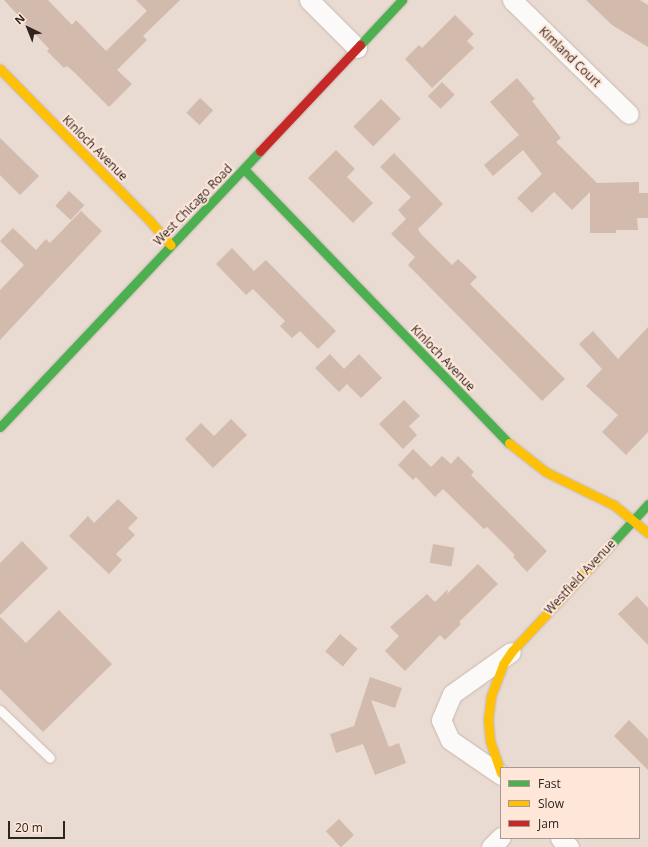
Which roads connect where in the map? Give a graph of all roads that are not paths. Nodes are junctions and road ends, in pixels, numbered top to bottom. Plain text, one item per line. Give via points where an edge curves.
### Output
1 (309, 0) edge
2 (402, 0) edge
3 (512, 0) edge
4 (357, 48) junction
5 (0, 69) edge
6 (629, 114) dead end
7 (244, 169) junction
8 (171, 245) junction
9 (0, 427) edge
10 (648, 504) edge
11 (633, 520) junction
12 (648, 533) edge
13 (512, 651) junction
14 (0, 710) edge
15 (50, 758) dead end
16 (500, 771) edge
17 (500, 773) edge
18 (500, 838) edge
19 (561, 839) edge
20 (491, 847) edge
21 (569, 847) edge

1 - 4 street
2 - 4 street, West Chicago Road
3 - 6 street, Kimland Court
4 - 7 street, West Chicago Road
5 - 8 street, Kinloch Avenue
7 - 8 street, West Chicago Road
7 - 11 street, Kinloch Avenue via 512,446 546,472 614,504
8 - 9 street, West Chicago Road
10 - 11 street, Westfield Avenue
11 - 12 street, Kinloch Avenue
11 - 13 street, Westfield Avenue
13 - 16 street, Westfield Avenue via 497,677 490,696 490,741
13 - 17 street, Westfield Avenue via 452,694 442,720 450,740
14 - 15 lane
18 - 20 street
19 - 21 street

